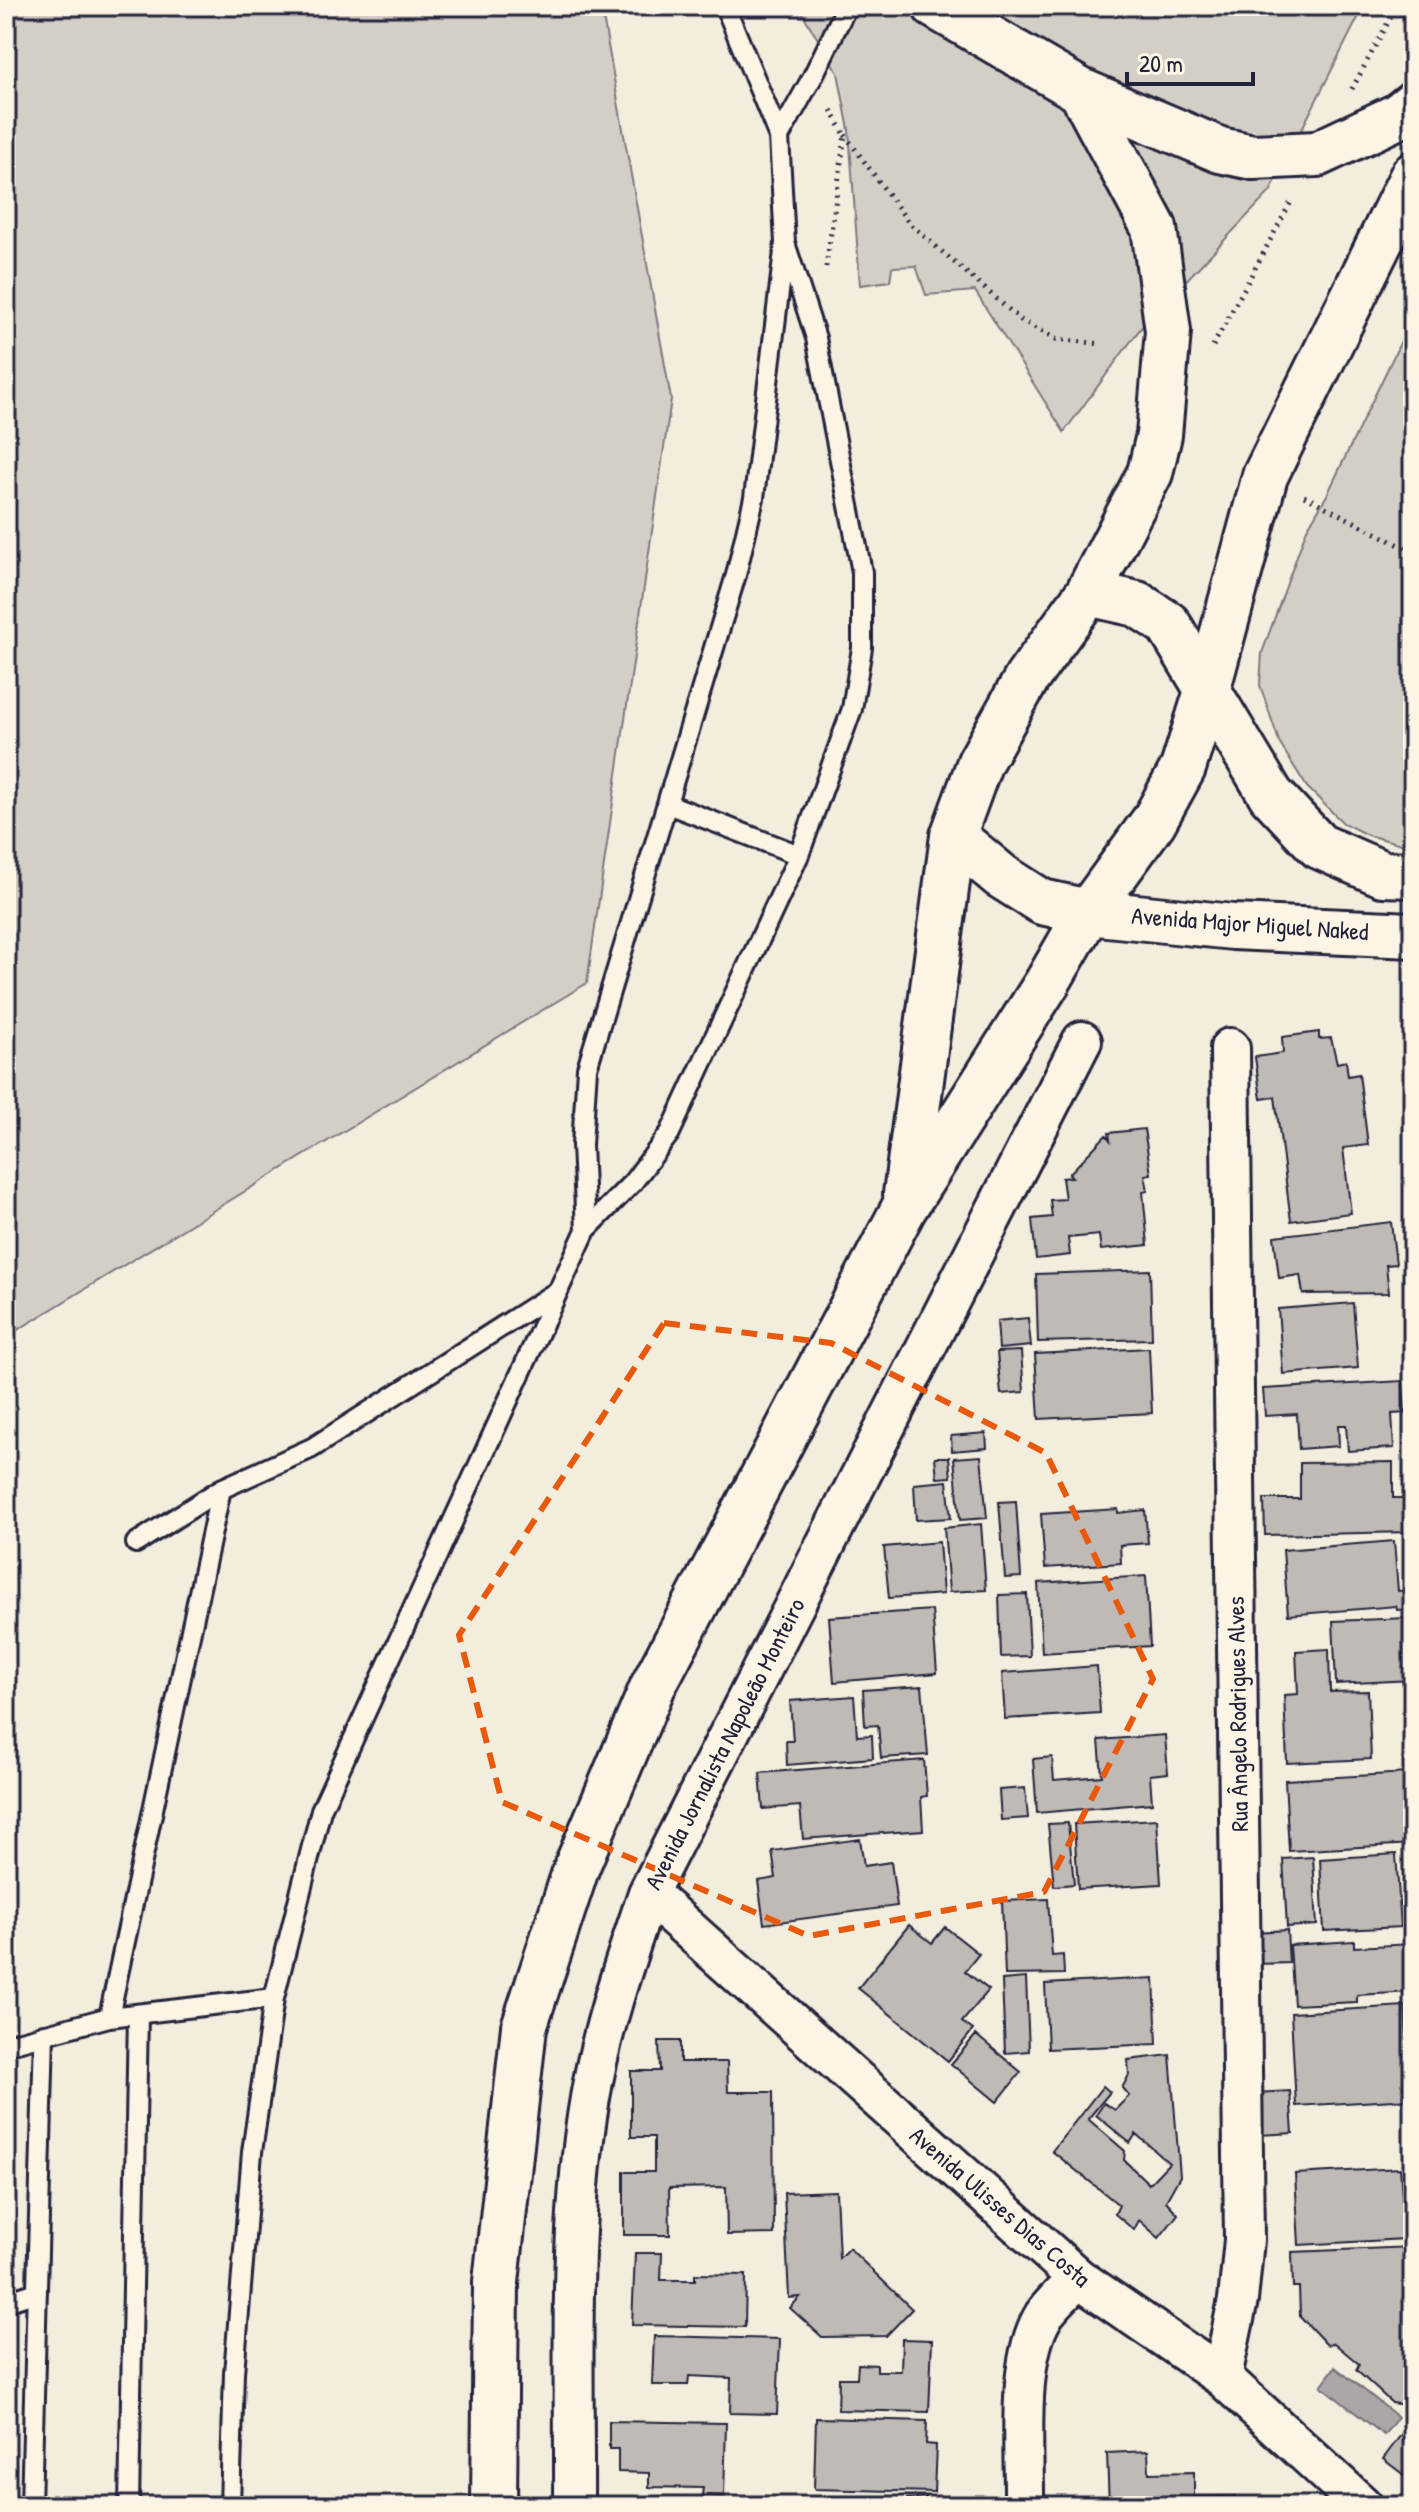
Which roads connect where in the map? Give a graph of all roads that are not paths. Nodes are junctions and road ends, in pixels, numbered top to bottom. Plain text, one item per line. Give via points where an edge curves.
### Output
1 (725, 6) edge
2 (847, 6) edge
3 (935, 6) edge
4 (1081, 91) junction
5 (1413, 104) edge
6 (779, 137) junction
7 (1413, 175) edge
8 (785, 243) junction
9 (1088, 593) junction
10 (1208, 688) junction
11 (668, 804) junction
12 (953, 836) junction
13 (799, 855) junction
14 (1413, 875) edge
15 (1088, 912) junction
16 (1413, 935) edge
17 (1082, 1041) dead end
18 (1230, 1048) dead end
19 (904, 1208) junction
20 (586, 1230) junction
21 (559, 1290) junction
22 (221, 1489) junction
23 (136, 1543) dead end
24 (648, 1893) junction
25 (274, 1998) junction
26 (138, 2014) junction
27 (109, 2017) junction
28 (44, 2034) junction
29 (6, 2045) edge
30 (1078, 2278) junction
31 (37, 2292) junction
32 (6, 2302) edge
33 (1222, 2377) junction
34 (31, 2506) edge
35 (129, 2506) edge
36 (230, 2506) edge
37 (494, 2506) edge
38 (574, 2506) edge
39 (1024, 2506) edge
40 (1363, 2506) edge

1 - 6 lane
2 - 6 lane
3 - 4 main road
4 - 5 main road via 1220,150 1253,157 1317,154
4 - 9 main road via 1154,228 1168,331 1159,435 1150,473
6 - 8 lane
7 - 10 main road via 1265,476
8 - 11 lane via 754,498
8 - 13 lane via 816,338 862,572 862,648 852,709
9 - 10 main road via 1137,604 1168,624
9 - 12 main road via 1027,678 980,762
10 - 14 main road via 1271,795 1319,846 1383,874
10 - 15 main road via 1183,768 1154,821
11 - 13 lane
11 - 20 lane via 587,1068 582,1145
12 - 15 main road, Avenida Major Miguel Naked via 1042,902
12 - 19 main road
13 - 20 lane via 670,1133 633,1182
15 - 16 main road, Avenida Major Miguel Naked via 1233,927
15 - 19 main road
17 - 24 street, Avenida Jornalista Napoleão Monteiro
18 - 33 street, Rua Ângelo Rodrigues Alves via 1244,2240
19 - 37 main road via 653,1686 577,1866 524,2027 496,2282
20 - 21 lane
21 - 22 lane via 312,1448
21 - 25 lane via 321,1810
22 - 23 lane
22 - 27 lane
24 - 30 street, Avenida Ulisses Dias Costa
24 - 38 street, Avenida Jornalista Napoleão Monteiro via 611,2003 590,2099 576,2220
25 - 26 lane
25 - 36 lane via 251,2168 234,2373
26 - 27 lane
26 - 35 lane
27 - 28 lane
28 - 29 lane
28 - 31 lane
30 - 33 street, Avenida Ulisses Dias Costa
30 - 39 street via 1045,2314 1031,2342 1025,2384
31 - 32 lane
31 - 34 lane
33 - 40 street, Avenida Ulisses Dias Costa

